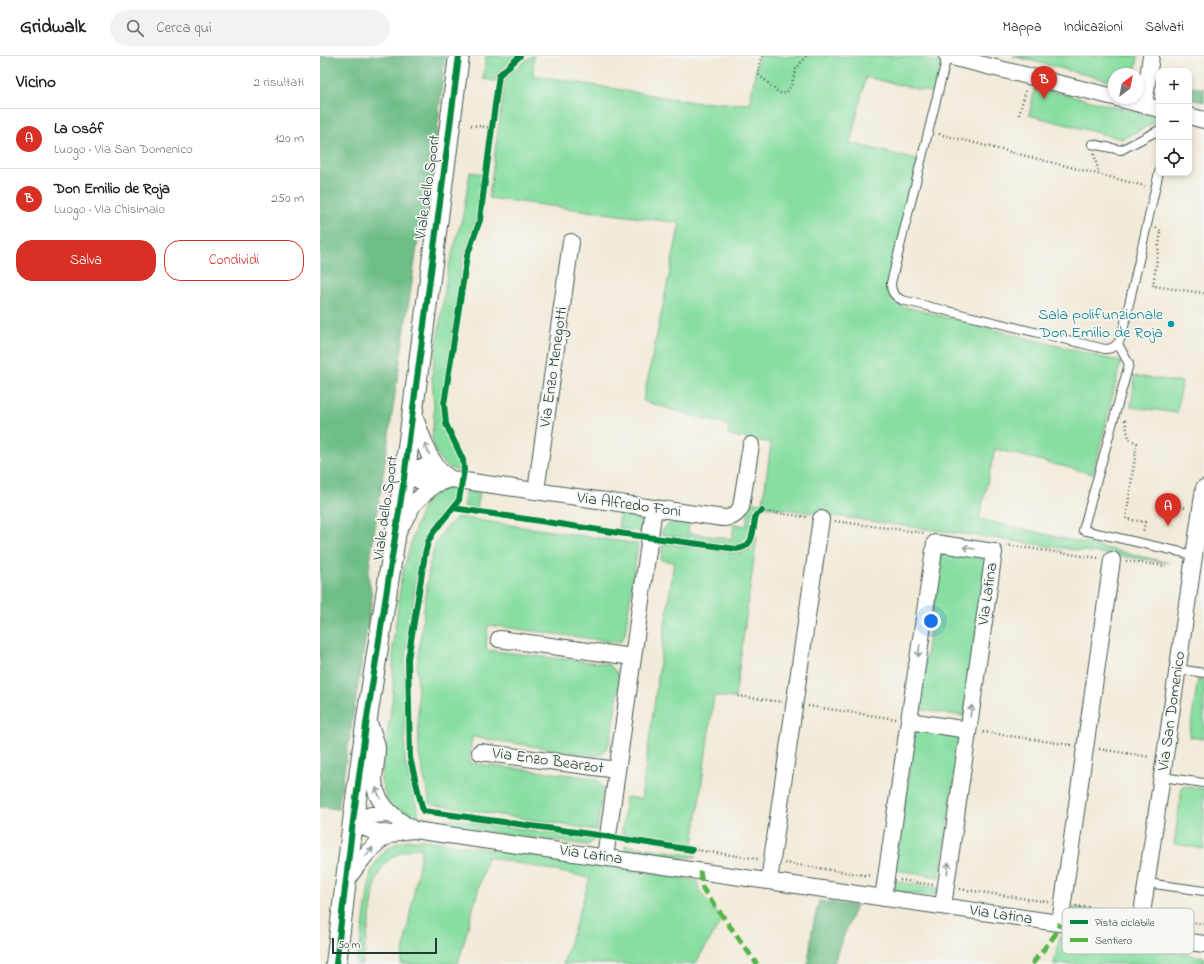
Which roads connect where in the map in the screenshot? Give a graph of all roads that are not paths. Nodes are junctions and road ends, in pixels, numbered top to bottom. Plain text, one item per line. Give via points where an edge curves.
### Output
1 (459, 56) edge
2 (947, 56) edge
3 (1151, 56) edge
4 (974, 59) edge
5 (1108, 96) edge
6 (1140, 104) edge
7 (1152, 107) edge
8 (1192, 117) edge
9 (1204, 120) edge
10 (1156, 132) edge
11 (1092, 144) road end
12 (1158, 176) edge
13 (571, 242) dead end
14 (1118, 344) junction
15 (412, 411) junction
16 (751, 445) dead end
17 (405, 470) junction
18 (452, 479) junction
19 (1204, 488) edge
20 (536, 491) junction
21 (654, 508) junction
22 (821, 519) dead end
23 (1201, 536) edge
24 (395, 538) junction
25 (1194, 555) junction
26 (1112, 560) dead end
27 (499, 638) dead end
28 (633, 657) junction
29 (1178, 669) junction
30 (1204, 673) edge
31 (367, 718) junction
32 (909, 721) junction
33 (968, 730) junction
34 (480, 752) dead end
35 (617, 770) junction
36 (1162, 777) junction
37 (1204, 783) edge
38 (390, 814) junction
39 (353, 821) junction
40 (414, 830) junction
41 (393, 834) junction
42 (605, 857) junction
43 (769, 881) junction
44 (345, 882) junction
45 (1147, 883) junction
46 (1204, 891) edge
47 (884, 898) junction
48 (943, 906) junction
49 (1062, 908) edge
50 (1143, 908) edge
51 (1062, 909) edge
52 (1060, 923) joint
53 (1194, 942) edge
54 (1204, 944) edge
55 (336, 964) edge

1 - 15 street, Viale dello Sport
2 - 4 street
2 - 14 lane via 891,290 902,300 1105,349
3 - 7 street
4 - 5 street
6 - 7 street
8 - 9 street
10 - 11 lane via 1121,150
12 - 14 lane
13 - 20 street, Via Enzo Menegotti
14 - 25 lane via 1129,364 1083,530
15 - 17 street, Viale dello Sport
18 -> 15 street via 426,448
16 - 21 street, Via Alfredo Foni via 743,500 738,513 734,516 723,518
17 - 18 street, Via Alfredo Foni via 429,467
17 - 24 street, Viale dello Sport
18 - 20 street, Via Alfredo Foni
18 - 24 street via 414,503
19 - 23 street, Via San Domenico
20 - 21 street, Via Alfredo Foni
21 - 28 street, Via Enzo Bearzot
22 - 43 street
23 - 25 street, Via San Domenico
24 - 31 street, Viale dello Sport
25 - 29 street, Via San Domenico
26 - 49 street
27 - 28 street
28 - 35 street, Via Enzo Bearzot
29 - 30 lane
29 - 36 street, Via San Domenico
38 -> 31 street, Via Latina via 376,790 374,780 377,746
31 - 39 street, Viale dello Sport
32 - 33 street
33 -> 32 street, Via Latina via 994,552 942,544 935,543
32 - 47 street, Via Latina
48 -> 33 street, Via Latina
34 - 35 street, Via Enzo Bearzot
35 - 42 street, Via Enzo Bearzot
36 - 37 lane
36 - 45 street, Via San Domenico
38 - 39 street via 371,814
38 - 40 street, Via Latina
39 - 41 street, Via Latina via 370,831
39 - 44 street, Viale dello Sport
40 - 41 street, Via Latina
40 - 42 street, Via Latina
44 -> 41 street, Via Latina via 374,846
42 - 43 street, Via Latina
43 - 47 street, Via Latina
44 - 55 street, Viale dello Sport
45 - 46 lane
45 - 50 street, Via San Domenico
47 - 48 street, Via Latina
48 - 52 street, Via Latina
51 - 52 street
53 - 54 street, Via Latina

